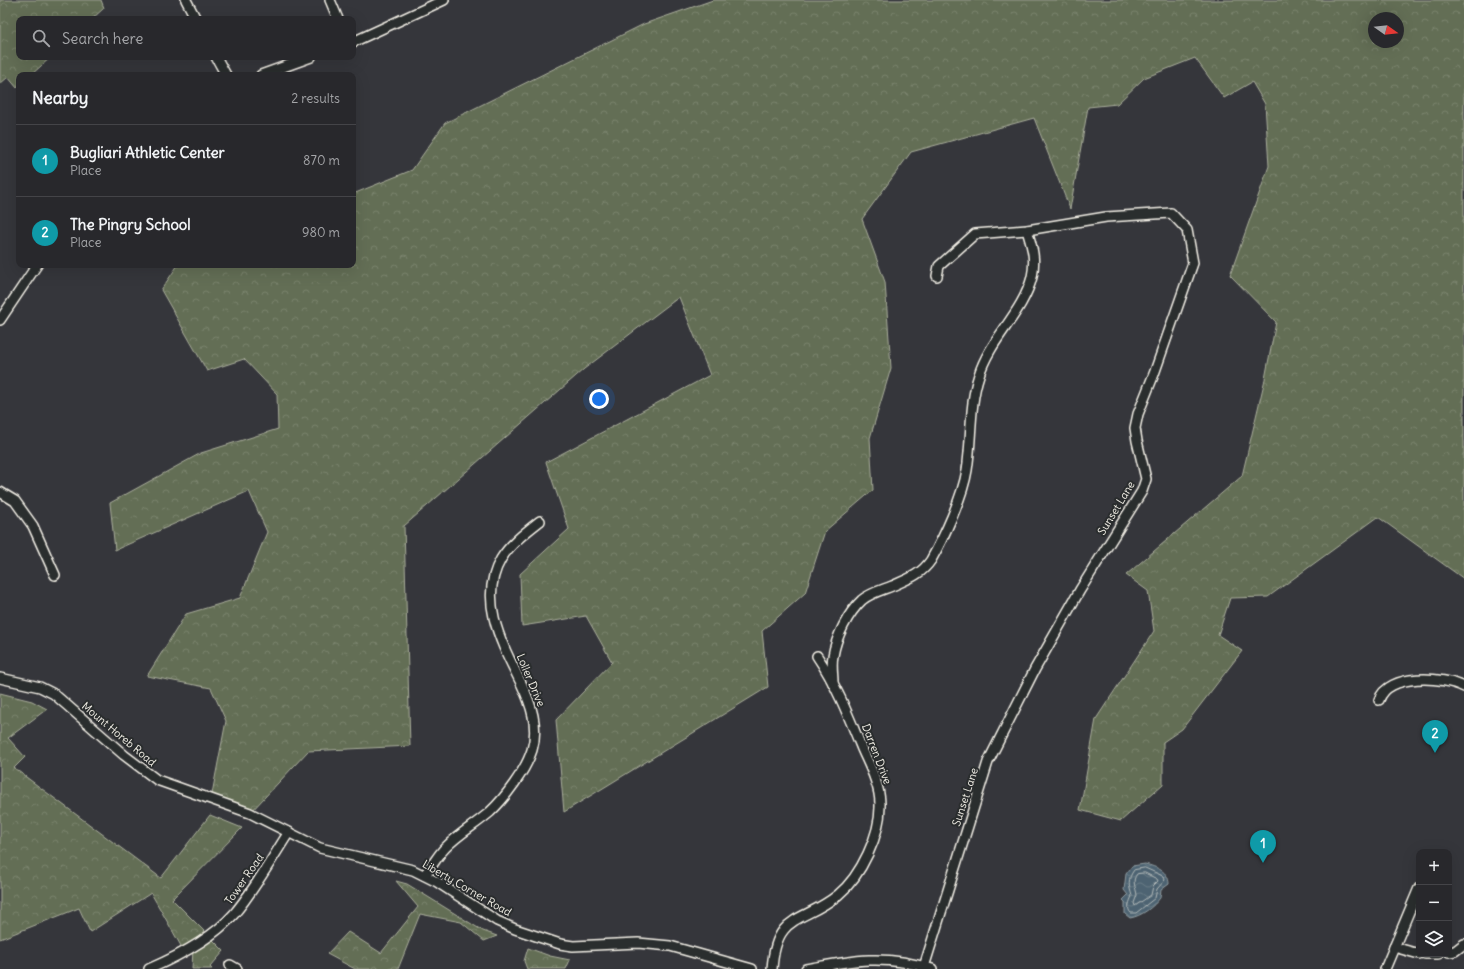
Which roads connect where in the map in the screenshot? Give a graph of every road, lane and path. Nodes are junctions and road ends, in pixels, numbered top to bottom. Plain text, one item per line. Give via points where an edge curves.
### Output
1 (186, 0) edge
2 (330, 0) edge
3 (444, 0) edge
4 (194, 16) edge
5 (337, 16) edge
6 (356, 41) edge
7 (218, 60) edge
8 (304, 60) edge
9 (224, 72) edge
10 (270, 72) edge
11 (1027, 230) junction
12 (35, 268) edge
13 (937, 276) dead end
14 (0, 320) edge
15 (0, 492) edge
16 (540, 521) dead end
17 (55, 575) dead end
18 (817, 656) dead end
19 (0, 678) edge
20 (833, 683) junction
21 (1464, 687) edge
22 (1379, 700) dead end
23 (289, 832) junction
24 (312, 844) joint
25 (424, 875) junction
26 (1416, 895) edge
27 (1464, 944) edge
28 (1394, 947) junction
29 (1452, 952) edge
30 (1416, 953) edge
31 (928, 968) edge
32 (149, 969) edge
33 (752, 969) edge
34 (772, 969) edge
35 (806, 969) edge
36 (1385, 969) edge

1 - 4 street
2 - 5 street
3 - 6 street
7 - 9 street
8 - 10 street
11 - 13 street via 975,234 939,266
11 - 20 street via 1035,257 1028,288 979,374 972,414 967,471 959,500 931,559 922,571 870,595 854,610 844,625 833,656
11 - 31 street, Sunset Lane via 1106,217 1171,213 1187,230 1193,263 1138,414 1135,428 1146,479 1142,491 1084,583 1035,669 988,762
12 - 14 street
15 - 17 street via 15,501 33,526
16 - 25 street, Loller Drive via 512,545 501,559 494,575 491,592 492,609 502,642 529,700 533,715 535,733 532,750 522,771 490,812 444,849
18 - 20 street, Darren Drive
19 - 23 street, Mount Horeb Road via 40,687 54,694 157,780 250,813
20 - 34 street, Darren Drive via 879,794 877,826 855,878 831,900 784,928 774,950
21 - 22 street via 1440,679 1421,678 1386,689
23 - 24 street, Mount Horeb Road
23 - 32 street, Tower Road via 233,915 215,932 177,957
24 - 25 street, Liberty Corner Road
25 - 33 street, Liberty Corner Road via 497,921 560,944 581,947 638,943 670,946
26 - 28 street
27 - 29 street
28 - 30 street
28 - 36 street
31 - 35 street via 874,958

